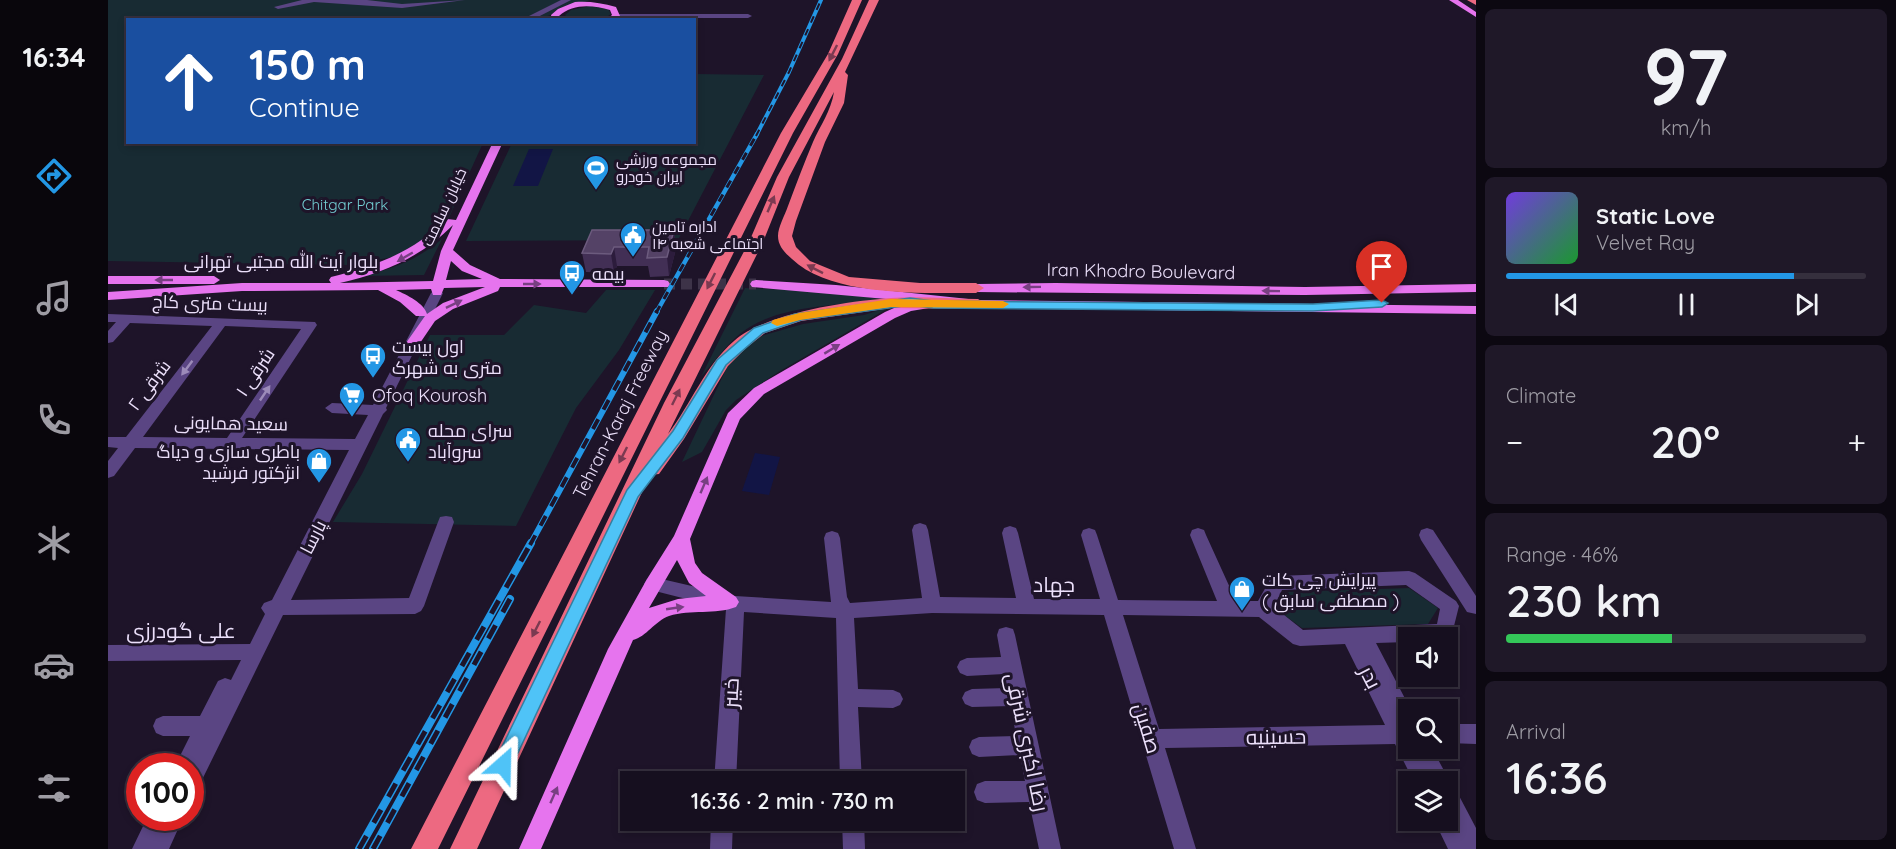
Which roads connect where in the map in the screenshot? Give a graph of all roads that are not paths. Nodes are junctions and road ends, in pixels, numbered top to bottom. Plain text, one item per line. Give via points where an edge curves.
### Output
1 (461, 0) edge
2 (567, 0) edge
3 (597, 0) edge
4 (857, 0) edge
5 (874, 0) edge
6 (1453, 0) edge
7 (621, 3) dead end
8 (577, 4) junction
9 (278, 7) dead end
10 (614, 15) edge
11 (1476, 15) edge
12 (748, 16) dead end
13 (529, 18) edge
14 (554, 18) edge
15 (847, 59) junction
16 (490, 144) edge
17 (497, 144) edge
18 (451, 221) junction
19 (447, 250) junction
20 (335, 279) junction
21 (108, 280) edge
22 (438, 284) junction
23 (508, 284) junction
24 (664, 284) tunnel mouth
25 (756, 284) tunnel mouth
26 (370, 286) junction
27 (1087, 287) junction
28 (1476, 288) edge
29 (1305, 291) junction
30 (1476, 295) edge
31 (108, 296) edge
32 (977, 296) junction
33 (1476, 302) edge
34 (933, 304) junction
35 (1094, 305) junction
36 (1313, 307) junction
37 (1476, 310) edge
38 (422, 313) junction
39 (108, 318) edge
40 (127, 318) junction
41 (222, 321) junction
42 (310, 325) joint
43 (108, 339) edge
44 (413, 343) junction
45 (333, 408) dead end
46 (376, 410) junction
47 (108, 441) edge
48 (131, 442) junction
49 (232, 442) junction
50 (357, 445) junction
51 (108, 472) edge
52 (632, 494) junction
53 (446, 522) dead end
54 (920, 530) dead end
55 (1010, 533) dead end
56 (1089, 535) dead end
57 (1198, 535) dead end
58 (1427, 535) dead end
59 (681, 538) junction
60 (832, 538) dead end
61 (653, 584) junction
62 (733, 603) junction
63 (932, 605) junction
64 (1027, 606) junction
65 (1450, 606) junction
66 (1111, 607) junction
67 (1474, 607) edge
68 (272, 608) junction
69 (1230, 609) junction
70 (1263, 609) junction
71 (845, 611) junction
72 (1006, 635) dead end
73 (1356, 636) junction
74 (248, 652) junction
75 (108, 653) edge
76 (615, 656) junction
77 (1012, 665) junction
78 (967, 667) dead end
79 (1018, 697) junction
80 (848, 698) junction
81 (972, 698) dead end
82 (893, 699) dead end
83 (1398, 716) edge
84 (162, 726) dead end
85 (205, 726) junction
86 (1398, 731) edge
87 (1458, 734) edge
88 (1476, 734) edge
89 (1152, 739) junction
90 (1028, 745) junction
91 (979, 747) dead end
92 (192, 753) edge
93 (203, 753) edge
94 (725, 771) edge
95 (851, 771) edge
96 (1038, 791) junction
97 (985, 792) dead end
98 (1458, 817) edge
99 (152, 831) edge
100 (166, 831) edge
101 (722, 831) edge
102 (853, 831) edge
103 (1451, 831) edge
104 (143, 849) edge
105 (157, 849) edge
106 (424, 849) edge
107 (463, 849) edge
108 (530, 849) edge
109 (721, 849) edge
110 (854, 849) edge
111 (1050, 849) edge
112 (1185, 849) edge
113 (1460, 849) edge
114 (1475, 849) edge

1 - 9 street via 402,6 314,0
2 - 13 street
3 - 8 main road
4 -> 106 highway, Tehran-Karaj Freeway via 833,54 722,259
5 - 15 highway
6 - 11 main road
7 - 10 main road
8 - 10 main road via 602,5
8 - 14 main road via 557,12
10 - 12 street
32 -> 15 highway via 848,281 805,264 789,249 785,236 789,221 838,103
52 -> 15 highway via 673,403 756,242 783,177
16 - 18 main road, خیابان سلامت
17 - 19 main road, خیابان سلامت
18 -> 20 main road via 436,236 390,265
18 - 22 main road, خیابان سلامت
19 - 22 main road, خیابان سلامت
19 - 23 main road via 466,268
20 -> 21 main road, بلوار آیت الله مجتبی تهرانی
20 - 22 main road, بلوار آیت الله مجتبی تهرانی
22 - 23 main road
22 - 26 main road, بلوار آیت الله مجتبی تهرانی
22 - 38 street, پارسا
22 - 44 street, پارسا
23 -> 24 main road
44 -> 23 main road via 430,318 448,306
25 - 32 main road, Iran Khodro Boulevard
26 - 31 main road, بلوار آیت الله مجتبی تهرانی via 243,287
26 - 38 main road via 395,293
29 -> 27 main road, Iran Khodro Boulevard
27 -> 32 main road, Iran Khodro Boulevard
27 - 35 main road
28 - 29 main road, Iran Khodro Boulevard
29 - 30 main road, Iran Khodro Boulevard
32 - 34 highway
32 - 35 main road, Iran Khodro Boulevard
33 - 36 main road, Iran Khodro Boulevard
34 - 52 highway via 891,303 799,317 759,330 722,363 678,434
59 -> 34 main road via 733,417 745,403 890,315 908,307
35 - 36 main road, Iran Khodro Boulevard
36 - 37 main road, Iran Khodro Boulevard
38 - 46 street, پارسا
39 - 40 street, بیست متری کاج
40 - 41 street, بیست متری کاج
40 - 43 street
41 - 42 street, بیست متری کاج
41 -> 48 street, ۲ شرقی
49 -> 42 street, ۱ شرقی
44 - 46 street, پارسا
45 - 46 street
46 - 50 street, پارسا
47 - 48 street, سعید همایونی
48 - 49 street, سعید همایونی
48 - 51 street, ۲ شرقی
49 - 50 street, سعید همایونی
50 - 68 street, پارسا
52 - 107 highway
53 - 68 street via 415,606
54 - 63 street
55 - 64 street
56 - 66 street, صفین
57 - 69 street
58 - 67 street
59 - 61 main road
59 - 62 main road via 693,577
60 - 71 street via 838,598
61 - 62 street, جهاد
61 - 76 main road
62 - 71 street, جهاد
76 -> 62 main road via 655,612 671,607
62 - 94 street, خیبر
63 - 64 street, جهاد
63 - 71 street, جهاد
64 - 66 street, جهاد
65 - 67 street
65 - 70 street via 1409,578 1277,583
65 - 73 street via 1444,633
66 - 69 street, جهاد
66 - 89 street, صفین
68 - 74 street, پارسا
69 - 70 street, جهاد
70 - 73 street via 1300,638
71 - 80 street
72 - 77 street, رضا اکبری شرقی
73 - 83 street, بدر
74 - 75 street, علی گودرزی
74 - 85 street, پارسا
74 - 93 street, پارسا
108 -> 76 main road
77 - 78 street
77 - 79 street, رضا اکبری شرقی
79 - 81 street
79 - 90 street, رضا اکبری شرقی
80 - 82 street
80 - 95 street
84 - 85 street
85 - 92 street, پارسا
86 - 89 street, حسینیه
87 - 88 street
89 - 112 street, صفین
90 - 91 street
90 - 96 street, رضا اکبری شرقی
96 - 97 street
96 - 111 street, رضا اکبری شرقی
98 - 114 street
99 - 104 street
100 - 105 street
101 - 109 street
102 - 110 street
103 - 113 street

